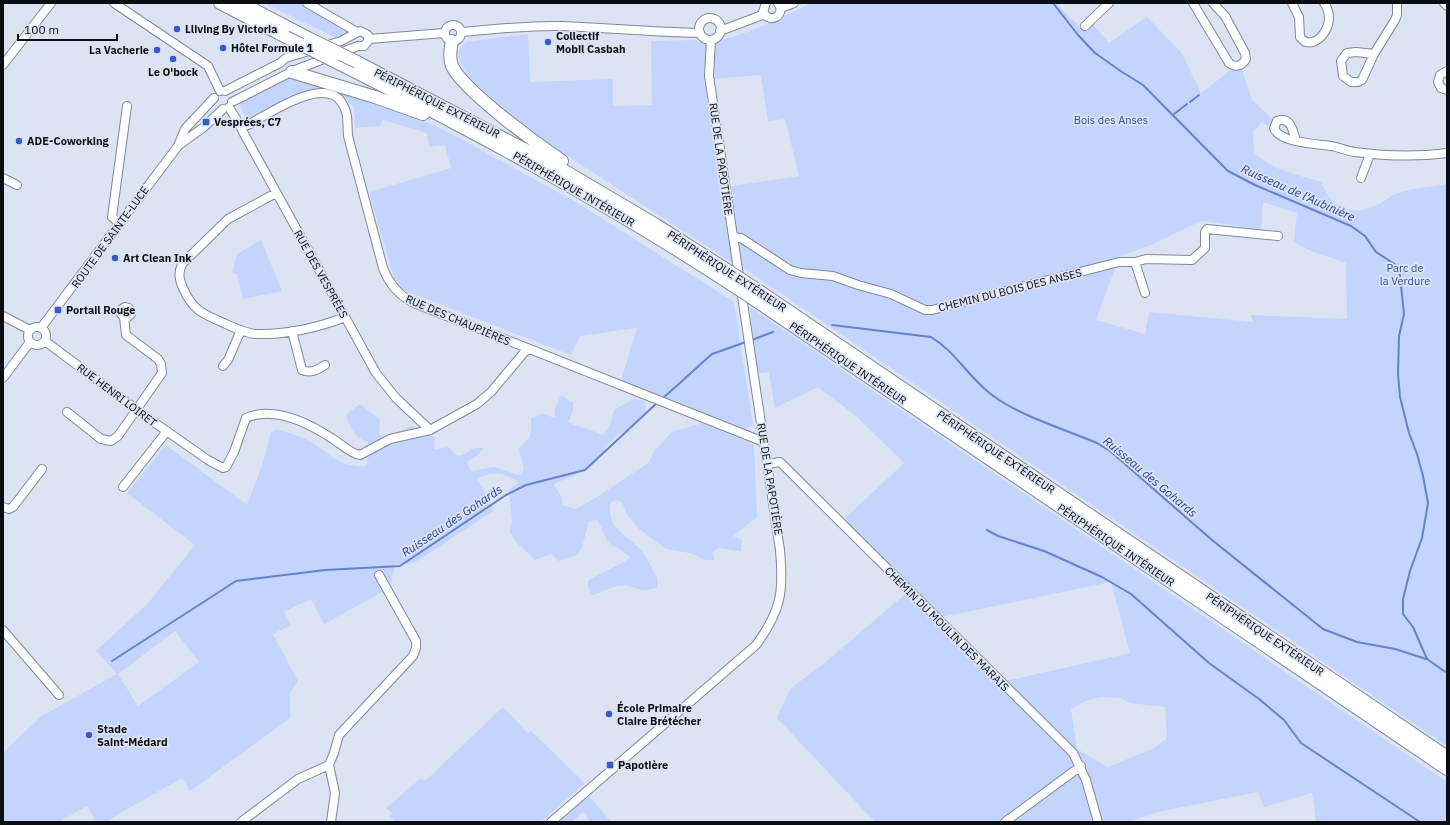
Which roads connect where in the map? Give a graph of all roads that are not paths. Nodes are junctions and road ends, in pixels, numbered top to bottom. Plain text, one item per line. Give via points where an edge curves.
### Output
1 (51, 3) edge
2 (114, 3) edge
3 (220, 3) edge
4 (241, 3) edge
5 (307, 3) edge
6 (766, 3) edge
7 (794, 3) edge
8 (1109, 3) edge
9 (1193, 3) edge
10 (1213, 3) edge
11 (1292, 3) edge
12 (1324, 3) edge
13 (1397, 3) edge
14 (1444, 3) edge
15 (780, 6) edge
16 (1447, 6) edge
17 (765, 14) junction
18 (1086, 26) dead end
19 (720, 31) junction
20 (461, 32) junction
21 (355, 33) junction
22 (700, 33) junction
23 (448, 37) junction
24 (369, 39) junction
25 (711, 40) junction
26 (358, 46) junction
27 (1374, 54) junction
28 (290, 58) junction
29 (280, 63) junction
30 (3, 64) edge
31 (1447, 71) edge
32 (291, 72) junction
33 (1447, 90) edge
34 (222, 91) junction
35 (214, 98) junction
36 (127, 106) dead end
37 (228, 106) junction
38 (454, 122) junction
39 (242, 126) junction
40 (1296, 141) dead end
41 (178, 146) junction
42 (1447, 153) edge
43 (1370, 154) junction
44 (575, 176) junction
45 (3, 178) edge
46 (1361, 178) dead end
47 (17, 185) dead end
48 (276, 193) junction
49 (120, 224) junction
50 (1278, 236) dead end
51 (733, 237) junction
52 (1135, 262) junction
53 (727, 276) junction
54 (1145, 294) dead end
55 (758, 296) junction
56 (3, 316) edge
57 (124, 317) dead end
58 (345, 317) junction
59 (41, 328) junction
60 (30, 330) junction
61 (240, 330) junction
62 (292, 331) junction
63 (44, 340) junction
64 (30, 342) junction
65 (527, 349) junction
66 (325, 365) dead end
67 (223, 366) dead end
68 (3, 378) edge
69 (137, 410) junction
70 (67, 412) dead end
71 (430, 430) junction
72 (167, 432) junction
73 (764, 442) junction
74 (767, 464) junction
75 (42, 469) dead end
76 (123, 487) dead end
77 (3, 507) edge
78 (379, 575) dead end
79 (3, 630) edge
80 (59, 695) dead end
81 (1447, 757) edge
82 (329, 765) junction
83 (1080, 766) junction
84 (1447, 769) edge
85 (241, 822) edge
86 (331, 822) edge
87 (551, 822) edge
88 (1005, 822) edge
89 (1098, 822) edge

1 - 30 street
2 - 34 street via 208,66
3 - 38 highway, PÉRIPHÉRIQUE INTÉRIEUR, bridge
4 - 44 highway, PÉRIPHÉRIQUE EXTÉRIEUR, bridge
5 - 21 street
6 - 17 street via 763,9
7 - 15 street
8 - 18 street
9 - 10 street via 1229,63 1239,66 1246,59 1245,54 1225,16
11 - 12 street via 1299,17 1300,37 1309,43 1318,40 1328,28 1330,14
13 - 27 street via 1395,20
14 - 16 street
15 - 17 street via 780,13 774,18 769,18
17 - 19 street
19 - 22 street via 718,23 708,19 701,23
19 - 25 street via 718,36
20 - 22 street via 538,26
20 - 23 street via 459,39
20 - 23 street via 453,24 447,27
21 - 24 street via 366,33
21 - 26 street via 353,42
21 - 28 street
22 - 25 street via 704,38
23 - 24 street
23 - 44 highway via 452,65 465,84 544,150 570,168
24 - 26 street via 367,44
25 - 51 street, RUE DE LA PAPOTIÈRE via 709,76
26 - 32 street, ROUTE DE SAINTE-LUCE
27 - 27 street via 1356,52 1344,55 1340,65 1345,78 1355,83 1362,80
28 - 29 street
28 - 32 street via 295,63
29 - 32 street via 280,68
29 - 34 street
31 - 33 street via 1438,79 1440,87
32 - 37 street, ROUTE DE SAINTE-LUCE
32 - 38 highway via 401,106 442,123
34 - 35 street, ROUTE DE SAINTE-LUCE
34 - 37 street via 231,95
35 - 37 street via 216,106
35 - 41 street, ROUTE DE SAINTE-LUCE via 185,128
36 - 49 street via 112,218
37 - 39 street, RUE DES VESPRÉES via 236,121
37 - 41 street, ROUTE DE SAINTE-LUCE
38 - 53 highway, PÉRIPHÉRIQUE INTÉRIEUR
39 - 48 street, RUE DES VESPRÉES
39 - 65 street, RUE DES CHAUPIÈRES via 312,94 329,94 338,98 347,115 348,136 383,268 393,287 400,295 414,303
40 - 43 street
41 - 49 street, ROUTE DE SAINTE-LUCE
42 - 43 street via 1420,156
43 - 46 street
44 - 53 highway, PÉRIPHÉRIQUE EXTÉRIEUR
45 - 47 street
48 - 58 street, RUE DES VESPRÉES
48 - 61 street via 228,219 187,258 179,271 180,281 194,308
49 - 59 street, ROUTE DE SAINTE-LUCE
50 - 52 street, CHEMIN DU BOIS DES ANSES via 1207,229 1205,248 1192,260 1146,259
51 - 52 street, CHEMIN DU BOIS DES ANSES via 740,238 790,270 833,276 891,294 925,310 944,308 1119,262
51 - 73 street, RUE DE LA PAPOTIÈRE
52 - 54 street
53 - 55 highway, PÉRIPHÉRIQUE INTÉRIEUR, bridge
55 - 81 highway, PÉRIPHÉRIQUE EXTÉRIEUR
55 - 84 highway, PÉRIPHÉRIQUE INTÉRIEUR
56 - 60 street
57 - 69 street via 126,335 158,359 162,368 162,373
58 - 62 street
58 - 71 street, RUE DES VESPRÉES via 376,373 396,398
59 - 60 street
59 - 63 street via 45,332
60 - 64 street
61 - 62 street via 253,334
61 - 67 street
62 - 66 street via 302,370 318,370
63 - 64 street via 38,345
63 - 69 street, RUE HENRI LOIRET
64 - 68 street
65 - 71 street via 484,399
65 - 73 street, RUE DES CHAUPIÈRES
69 - 70 street via 118,436 111,441 101,439
69 - 72 street, RUE HENRI LOIRET
71 - 72 street, RUE HENRI LOIRET via 390,439 360,455 324,433 286,416 271,413 246,418 226,467 220,467
72 - 76 street
73 - 74 street, RUE DE LA PAPOTIÈRE
74 - 83 street, CHEMIN DU MOULIN DES MARAIS via 780,462 1073,753
74 - 87 street, RUE DE LA PAPOTIÈRE via 782,571 779,603 772,622 756,645
75 - 77 street via 13,507
78 - 82 street via 416,641 416,648 413,656 339,735
79 - 80 street
82 - 85 street via 298,779
82 - 86 street via 335,793
83 - 88 street
83 - 89 street, CHEMIN DU MOULIN DES MARAIS

